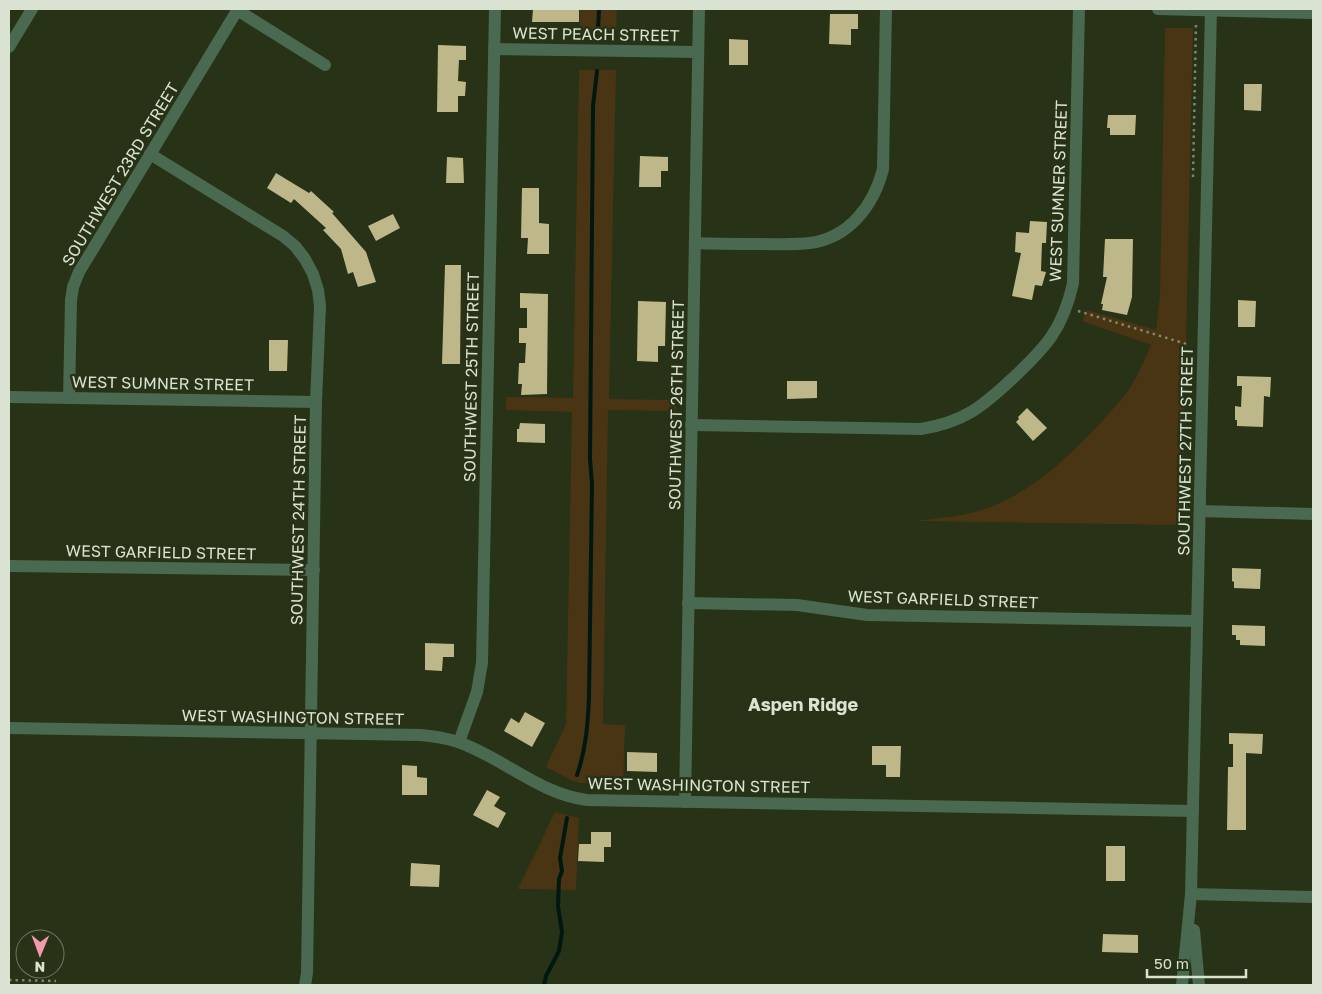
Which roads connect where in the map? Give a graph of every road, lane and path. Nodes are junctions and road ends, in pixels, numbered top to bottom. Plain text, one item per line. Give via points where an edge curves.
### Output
1 (32, 9) edge
2 (238, 9) edge
3 (495, 9) edge
4 (699, 9) edge
5 (886, 9) edge
6 (1079, 9) edge
7 (1158, 9) edge
8 (1211, 9) edge
9 (1313, 13) edge
10 (9, 47) edge
11 (494, 48) junction
12 (698, 52) junction
13 (325, 65) dead end
14 (150, 154) junction
15 (695, 243) junction
16 (1066, 308) junction
17 (1204, 349) junction
18 (9, 397) edge
19 (69, 398) junction
20 (316, 402) junction
21 (692, 425) junction
22 (1200, 511) junction
23 (1313, 514) edge
24 (9, 566) edge
25 (314, 570) junction
26 (688, 603) junction
27 (1197, 622) junction
28 (9, 728) edge
29 (312, 733) junction
30 (459, 742) junction
31 (685, 802) junction
32 (1193, 811) junction
33 (1191, 894) junction
34 (1313, 897) edge
35 (9, 980) edge
36 (56, 981) dead end
37 (307, 981) edge
38 (1182, 985) edge
39 (1199, 985) edge

1 - 10 street
2 - 13 street
2 - 14 street, SOUTHWEST 23RD STREET
3 - 11 street, SOUTHWEST 25TH STREET
4 - 12 street, SOUTHWEST 26TH STREET
5 - 15 street via 883,169 865,210 837,234 812,243
6 - 16 street, WEST SUMNER STREET via 1074,271
7 - 8 street
8 - 9 street
8 - 17 street, SOUTHWEST 27TH STREET
11 - 12 street, WEST PEACH STREET
11 - 30 street, SOUTHWEST 25TH STREET via 482,662 477,692
12 - 15 street, SOUTHWEST 26TH STREET
14 - 19 street, SOUTHWEST 23RD STREET via 87,257 74,287
14 - 20 street, SOUTHWEST 24TH STREET via 283,236 305,260 313,274 320,306
15 - 21 street, SOUTHWEST 26TH STREET
16 - 17 path
16 - 21 street, WEST SUMNER STREET via 1053,336 1037,355 986,403 970,414 936,427
17 - 22 street, SOUTHWEST 27TH STREET
18 - 19 street, WEST SUMNER STREET
19 - 20 street, WEST SUMNER STREET
20 - 25 street, SOUTHWEST 24TH STREET
21 - 26 street, SOUTHWEST 26TH STREET
22 - 23 street
22 - 27 street, SOUTHWEST 27TH STREET
24 - 25 street, WEST GARFIELD STREET
25 - 29 street, SOUTHWEST 24TH STREET
26 - 27 street, WEST GARFIELD STREET via 797,605 867,616
26 - 31 street, SOUTHWEST 26TH STREET
27 - 32 street, SOUTHWEST 27TH STREET
28 - 29 street, WEST WASHINGTON STREET
29 - 30 street, WEST WASHINGTON STREET via 420,735
29 - 37 street, SOUTHWEST 24TH STREET
30 - 31 street, WEST WASHINGTON STREET via 546,788 569,796 587,800
31 - 32 street, WEST WASHINGTON STREET
32 - 33 street, SOUTHWEST 27TH STREET
33 - 34 street
33 - 38 street, SOUTHWEST 27TH STREET
33 - 39 street, SOUTHWEST 27TH STREET
35 - 36 path

